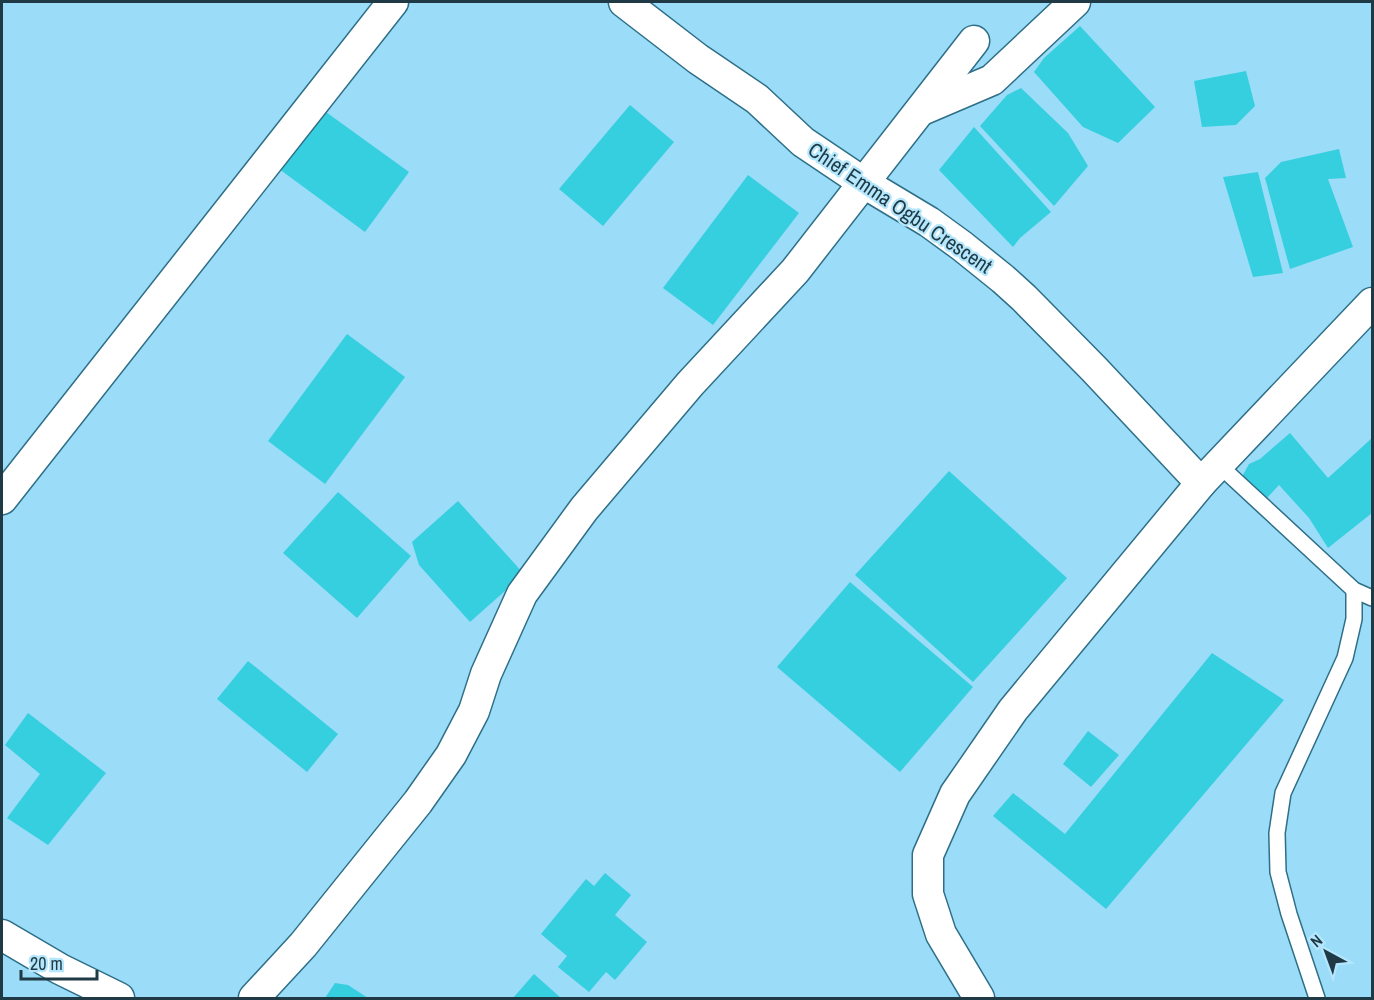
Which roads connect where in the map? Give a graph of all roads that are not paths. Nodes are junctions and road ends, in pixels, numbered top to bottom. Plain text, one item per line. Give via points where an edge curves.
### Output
1 (393, 2) edge
2 (624, 2) edge
3 (1075, 2) edge
4 (974, 41) dead end
5 (921, 110) junction
6 (864, 183) junction
7 (1372, 303) edge
8 (1210, 474) junction
9 (2, 499) edge
10 (1354, 590) junction
11 (1372, 598) edge
12 (2, 935) edge
13 (254, 998) edge
14 (119, 999) edge
15 (980, 999) edge
16 (1317, 999) edge

1 - 9 street
2 - 6 street, Chief Emma Ogbu Crescent via 757,99 803,142
3 - 5 street via 992,80
4 - 5 street
5 - 6 street
6 - 8 street, Chief Emma Ogbu Crescent via 929,222 1003,279 1157,435
6 - 13 street via 795,271 690,384 584,509 522,594 474,711 451,755 303,945
7 - 8 street
8 - 10 lane
8 - 15 street via 1013,710 955,794 928,855 928,894 941,934
10 - 11 lane
10 - 16 lane via 1354,619 1345,658 1283,793 1277,833 1278,872
12 - 14 street

